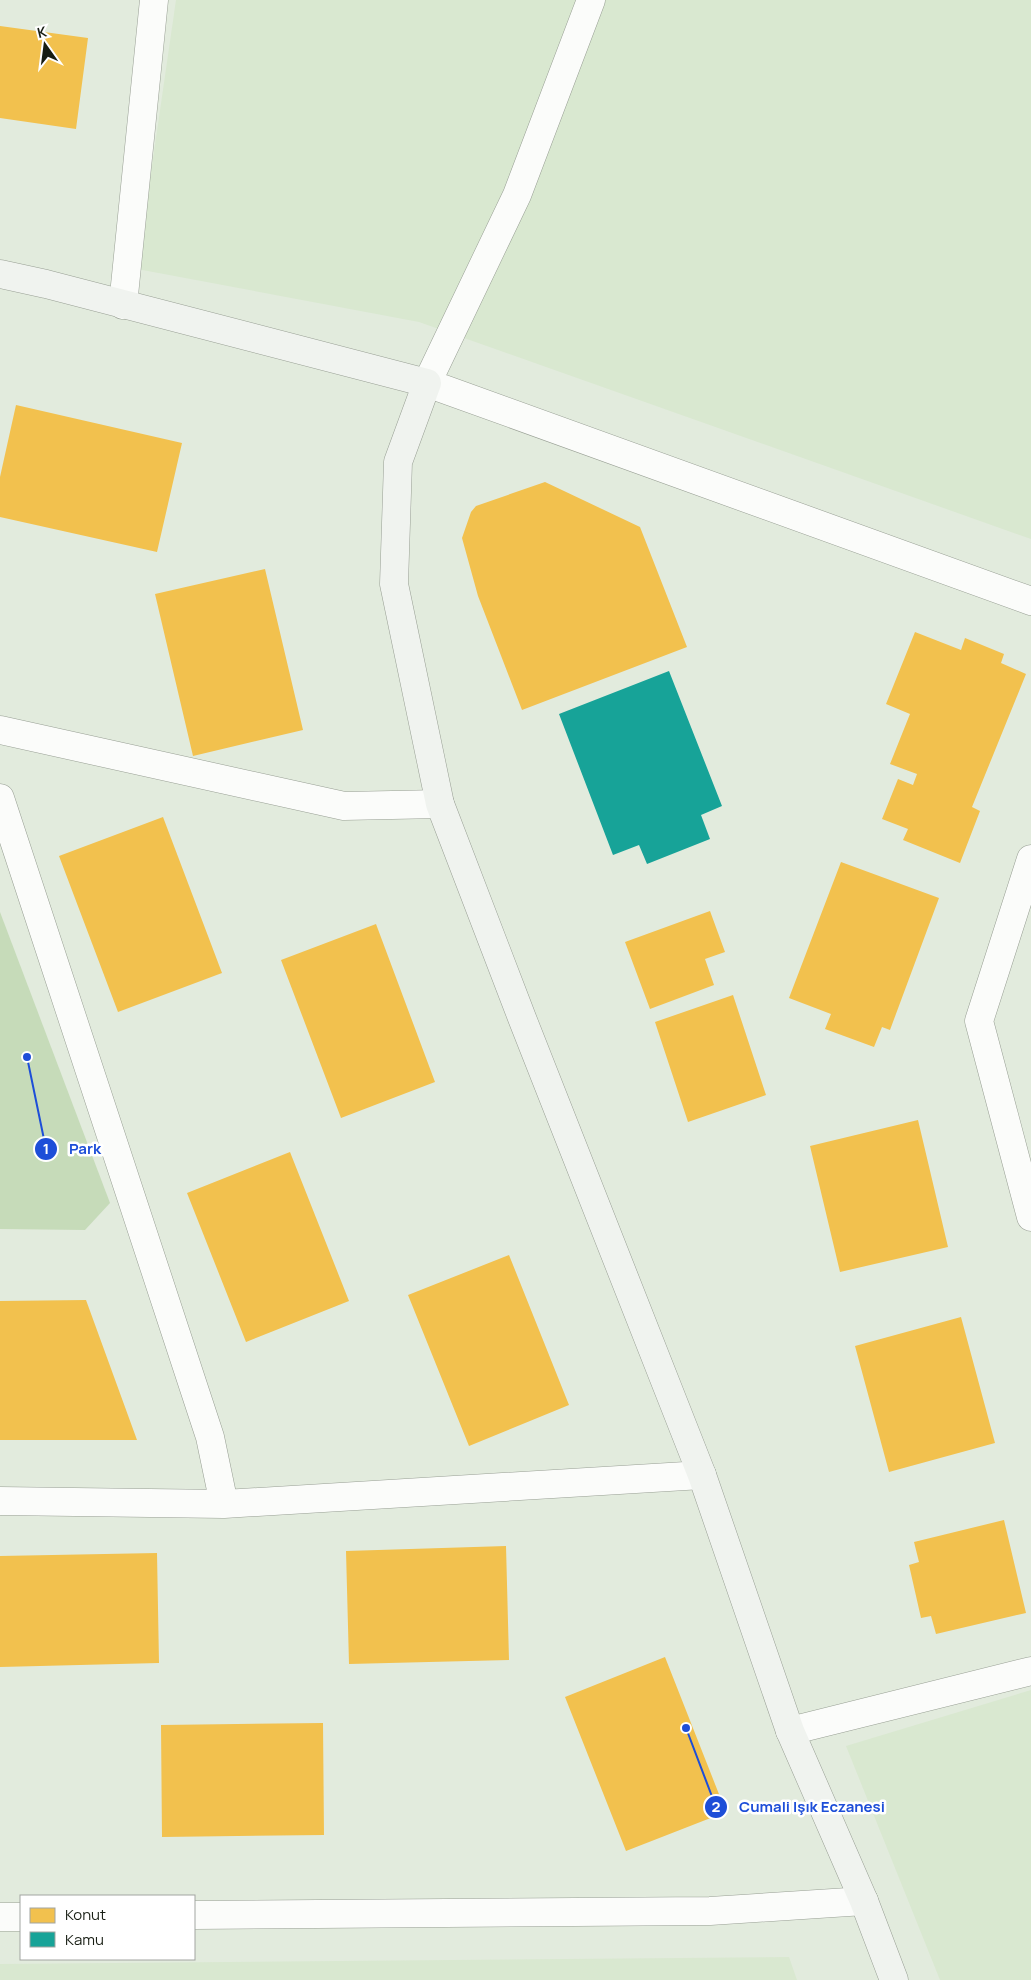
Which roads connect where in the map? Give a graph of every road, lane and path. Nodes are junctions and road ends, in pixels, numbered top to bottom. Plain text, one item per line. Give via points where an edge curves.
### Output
1 (154, 0) edge
2 (591, 0) edge
3 (0, 274) edge
4 (123, 305) junction
5 (427, 384) junction
6 (1031, 601) edge
7 (0, 730) edge
8 (0, 798) edge
9 (440, 804) junction
10 (1031, 859) edge
11 (1031, 1217) edge
12 (702, 1475) junction
13 (0, 1501) edge
14 (224, 1504) junction
15 (1031, 1671) edge
16 (790, 1731) junction
17 (864, 1901) junction
18 (195, 1915) edge
19 (0, 1917) edge
20 (20, 1917) edge
21 (894, 1980) edge

1 - 4 street
2 - 5 street via 518,195
3 - 4 street
4 - 5 street
5 - 6 street
5 - 9 street via 398,462 394,584
7 - 9 street via 344,806
8 - 14 street via 210,1437
9 - 12 street
10 - 11 street via 979,1021
12 - 14 street
12 - 16 street
13 - 14 street
15 - 16 street
16 - 17 street
17 - 18 street via 710,1911
17 - 21 street
19 - 20 street

